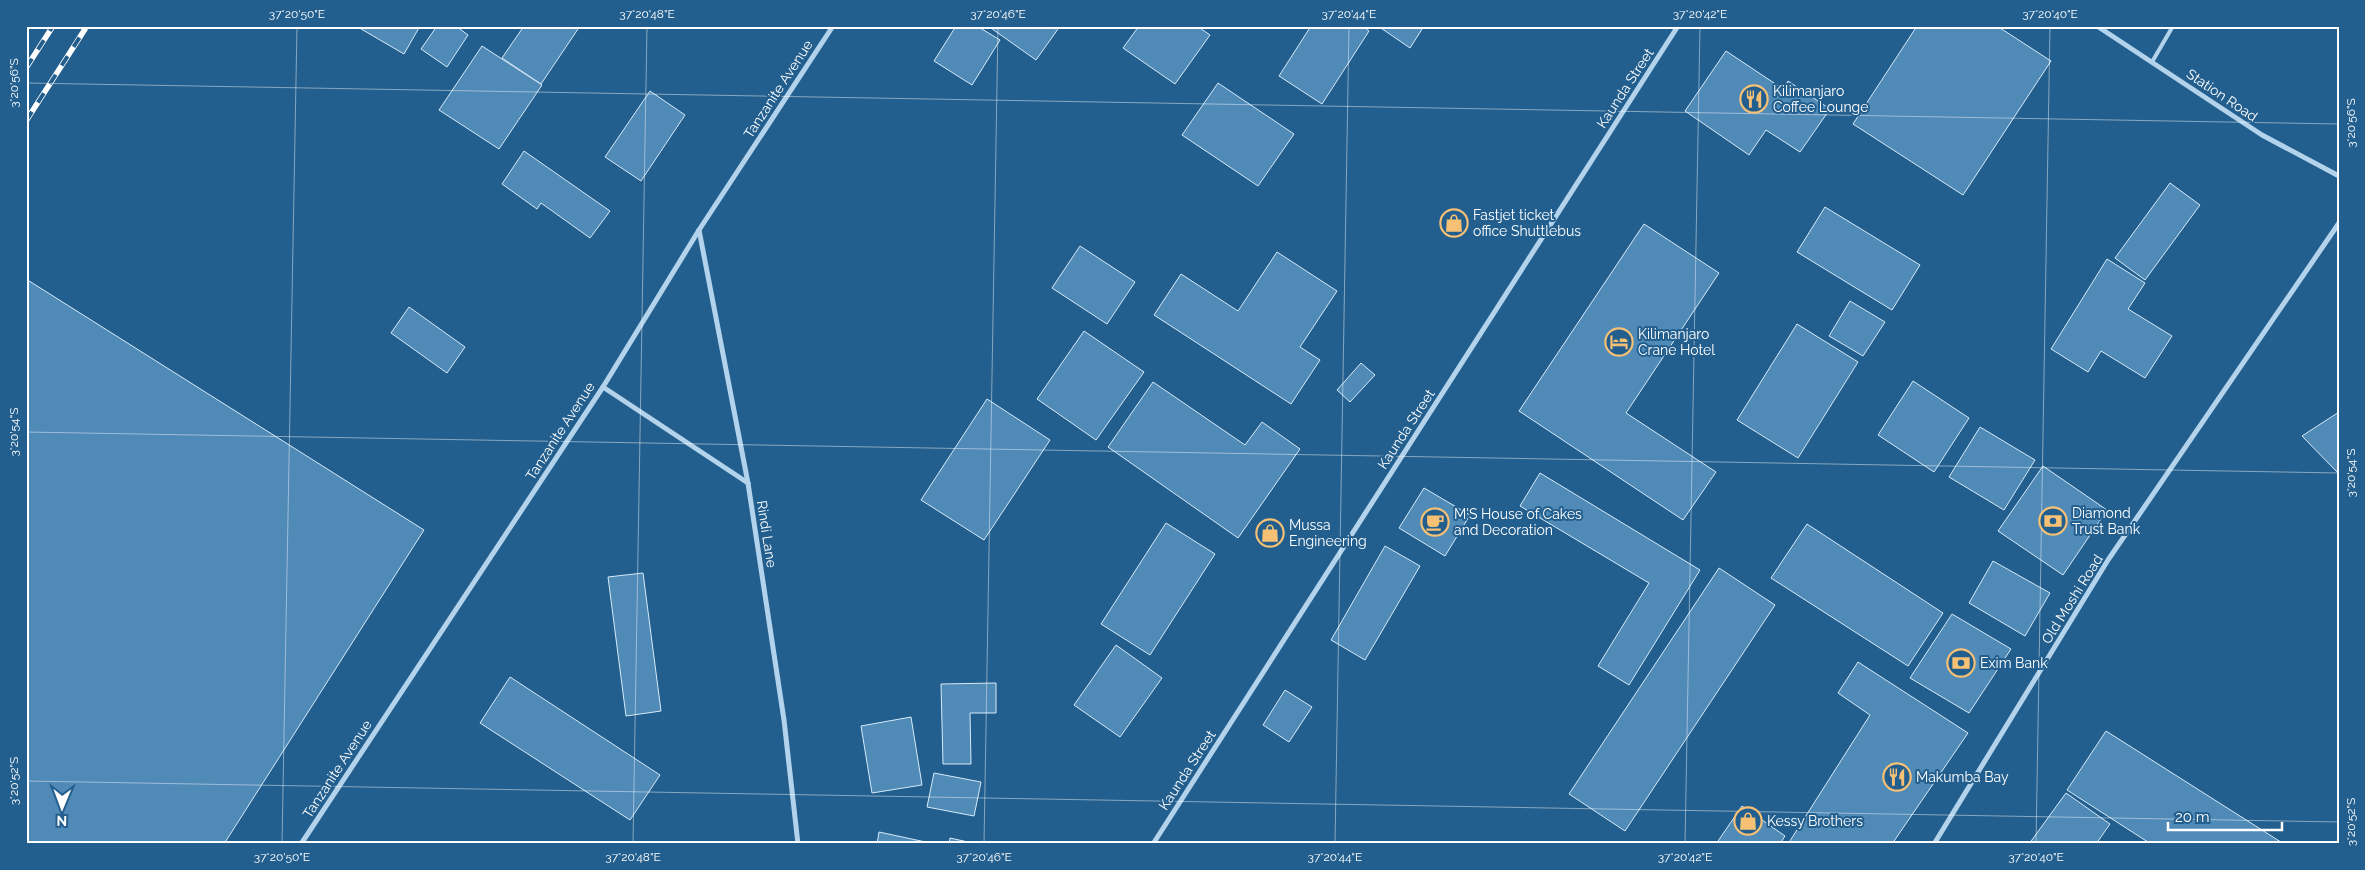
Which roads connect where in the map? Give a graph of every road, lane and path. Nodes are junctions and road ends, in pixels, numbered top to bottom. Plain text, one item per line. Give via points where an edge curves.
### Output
1 (832, 26) edge
2 (1678, 26) edge
3 (2097, 26) edge
4 (2173, 26) edge
5 (2152, 62) junction
6 (2339, 176) edge
7 (2339, 223) edge
8 (699, 230) junction
9 (603, 386) junction
10 (748, 483) junction
11 (301, 844) edge
12 (798, 844) edge
13 (1153, 844) edge
14 (1934, 844) edge

1 - 8 street, Tanzanite Avenue
2 - 13 street, Kaunda Street
3 - 5 street, Station Road
4 - 5 lane
5 - 6 street, Station Road via 2262,135
7 - 14 street, Old Moshi Road via 2108,560
8 - 9 street, Tanzanite Avenue
8 - 10 street, Rindi Lane
9 - 10 street
9 - 11 street, Tanzanite Avenue
10 - 12 street, Rindi Lane via 784,720

